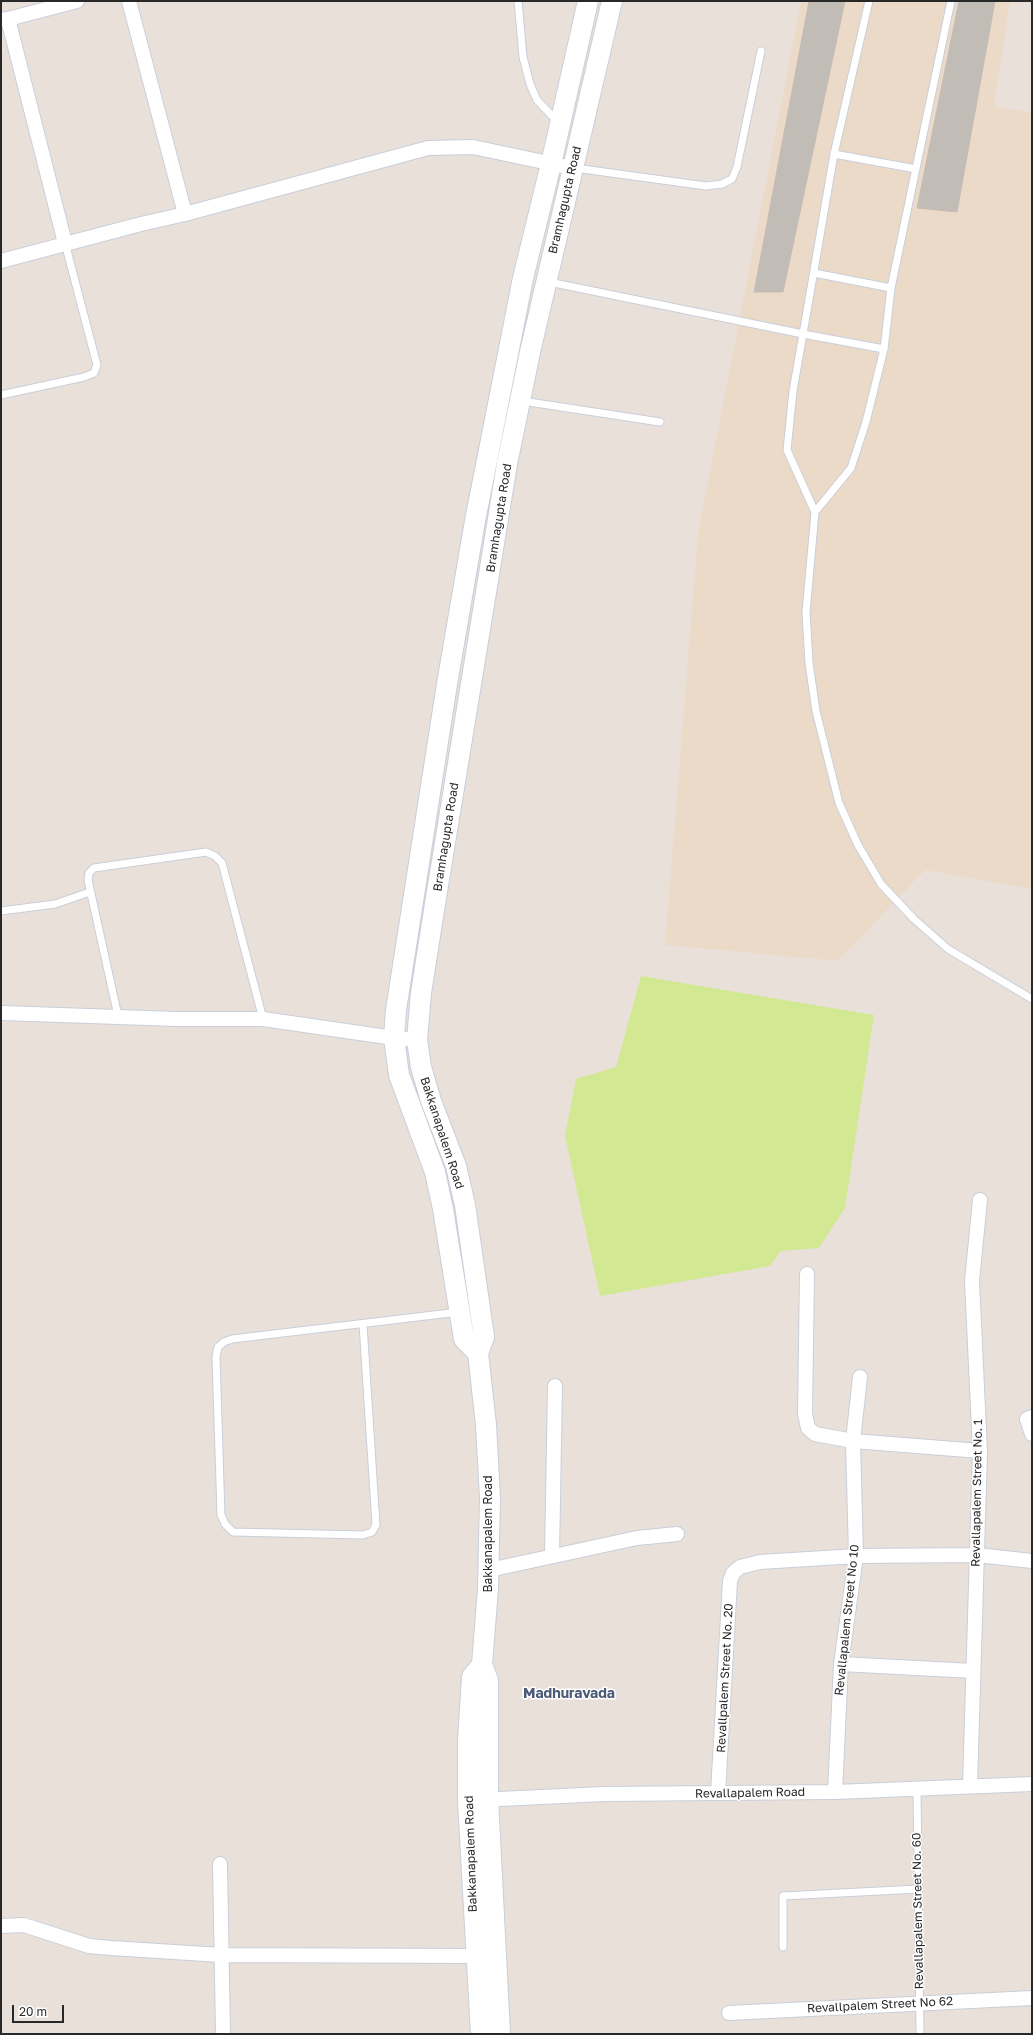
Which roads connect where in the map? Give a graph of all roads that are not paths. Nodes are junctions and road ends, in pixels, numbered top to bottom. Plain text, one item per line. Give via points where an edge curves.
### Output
1 (77, 1) edge
2 (129, 1) edge
3 (518, 1) edge
4 (588, 1) edge
5 (612, 1) edge
6 (869, 1) edge
7 (951, 1) edge
8 (5, 20) edge
9 (761, 51) dead end
10 (560, 125) junction
11 (834, 154) junction
12 (551, 164) junction
13 (572, 168) junction
14 (916, 169) junction
15 (185, 214) junction
16 (65, 243) junction
17 (1, 261) edge
18 (814, 273) junction
19 (546, 281) junction
20 (891, 288) junction
21 (803, 334) junction
22 (884, 349) junction
23 (1, 395) edge
24 (520, 400) junction
25 (660, 422) dead end
26 (815, 512) junction
27 (90, 892) junction
28 (1, 911) edge
29 (1032, 1000) edge
30 (1, 1013) edge
31 (118, 1016) junction
32 (263, 1019) junction
33 (394, 1038) junction
34 (417, 1040) junction
35 (980, 1200) dead end
36 (807, 1274) dead end
37 (460, 1312) junction
38 (363, 1324) junction
39 (478, 1353) junction
40 (860, 1377) dead end
41 (555, 1386) dead end
42 (1030, 1418) edge
43 (1032, 1434) edge
44 (853, 1441) junction
45 (980, 1451) junction
46 (677, 1534) dead end
47 (977, 1555) junction
48 (552, 1556) junction
49 (856, 1556) junction
50 (1032, 1561) edge
51 (489, 1570) junction
52 (841, 1664) junction
53 (482, 1665) junction
54 (974, 1671) junction
55 (1032, 1784) edge
56 (970, 1786) junction
57 (917, 1788) junction
58 (834, 1792) junction
59 (718, 1793) junction
60 (488, 1798) junction
61 (468, 1801) junction
62 (220, 1864) dead end
63 (918, 1889) junction
64 (1, 1926) edge
65 (783, 1947) dead end
66 (221, 1955) junction
67 (476, 1956) junction
68 (1032, 1998) edge
69 (920, 2003) junction
70 (728, 2013) dead end
71 (223, 2034) edge
72 (481, 2034) edge
73 (500, 2034) edge
74 (920, 2034) edge

1 - 8 street
2 - 15 street
3 - 10 lane via 523,57 530,84 537,100
4 - 10 street, Bramhagupta Road
5 - 13 street, Bramhagupta Road
6 - 11 lane
7 - 14 lane
8 - 16 street
9 - 13 lane via 737,167 732,179 722,184 706,186
10 - 12 street, Bramhagupta Road
11 - 14 lane
11 - 18 lane
12 - 13 street
12 - 15 street via 473,147 428,148
12 - 33 street, Bramhagupta Road via 523,278 474,521 396,1010
13 - 19 street, Bramhagupta Road
14 - 20 lane
15 - 16 street
16 - 17 street
16 - 23 lane via 97,365 94,373
18 - 20 lane
18 - 21 lane
19 - 21 lane
19 - 24 street, Bramhagupta Road
20 - 22 lane
21 - 22 lane
21 - 26 lane via 793,391 787,450
22 - 26 lane via 866,422 851,468
24 - 25 lane
24 - 34 street, Bramhagupta Road via 507,464 436,897 421,993
26 - 29 lane via 806,613 809,663 816,711 838,803 858,845 881,884 914,919 948,950
27 - 28 lane via 55,904
27 - 31 lane
27 - 32 lane via 89,873 94,868 206,852 215,856 222,863
30 - 31 street
31 - 32 street
32 - 33 street
33 - 34 street
33 - 37 street, Bramhagupta Road via 399,1075 435,1172
34 - 39 street, Bakkanapalem Road via 421,1067 456,1166 465,1205 484,1337
35 - 45 street, Revallapalem Street No. 1 via 972,1281
36 - 44 street via 805,1414 808,1428 815,1434
37 - 38 lane
37 - 39 street, Bramhagupta Road via 464,1339
38 - 38 lane via 232,1340 218,1347 216,1357 221,1514 225,1524 233,1532 363,1535 372,1532 376,1525
39 - 51 street, Bakkanapalem Road via 486,1425 490,1498
40 - 44 street, Revallapalem Street No 10
41 - 48 street
42 - 43 street
44 - 45 street
44 - 49 street, Revallapalem Street No 10
45 - 47 street, Revallapalem Street No. 1
46 - 48 street via 637,1538
47 - 49 street
47 - 50 street
47 - 54 street, Revallapalem Street No. 1
48 - 51 street
49 - 52 street, Revallapalem Street No 10
49 - 59 street, Revallpalem Street No. 20 via 760,1562 740,1567 733,1573 730,1581
51 - 53 street, Bakkanapalem Road
52 - 54 street
52 - 58 street, Revallapalem Street No 10
53 - 60 street via 488,1680
53 - 61 street, Bakkanapalem Road via 472,1677
54 - 56 street, Revallapalem Street No. 1
55 - 56 street, Revallapalem Road
56 - 57 street, Revallapalem Road
57 - 58 street, Revallapalem Road
57 - 63 lane, Revallapalem Street No. 60
58 - 59 street, Revallapalem Road
59 - 60 street, Revallapalem Road
60 - 61 street, Revallapalem Road
60 - 73 street
61 - 67 street, Bakkanapalem Road
62 - 66 street
63 - 65 lane via 783,1896
63 - 69 lane, Revallapalem Street No. 60
64 - 66 street via 24,1925 89,1946
66 - 67 street
66 - 71 street
67 - 72 street, Bakkanapalem Road
68 - 69 street, Revallpalem Street No 62
69 - 70 street, Revallpalem Street No 62
69 - 74 lane, Revallapalem Street No. 60

